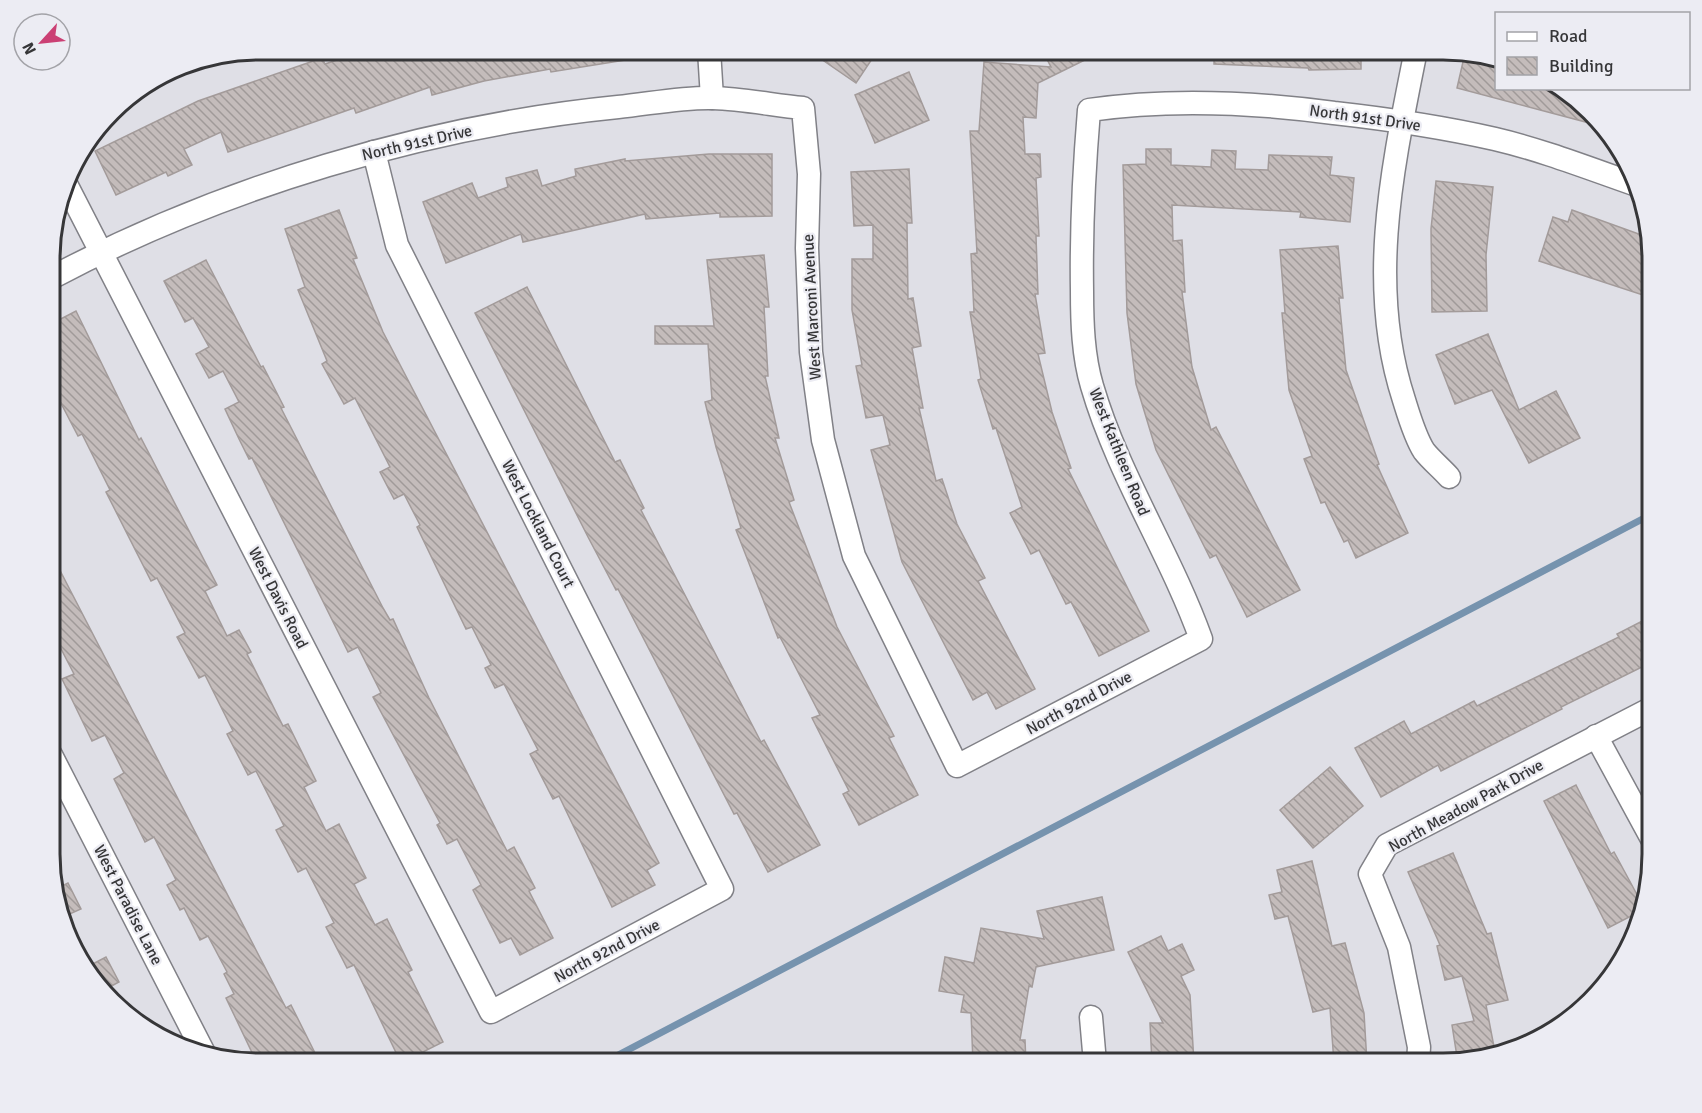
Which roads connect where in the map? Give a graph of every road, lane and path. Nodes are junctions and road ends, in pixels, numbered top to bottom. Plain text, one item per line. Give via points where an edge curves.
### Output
1 (710, 60) edge
2 (1414, 60) edge
3 (712, 98) junction
4 (803, 108) joint
5 (1089, 110) joint
6 (1402, 121) junction
7 (374, 152) junction
8 (1626, 181) edge
9 (71, 194) edge
10 (101, 252) junction
11 (60, 273) edge
12 (1449, 477) dead end
13 (1201, 639) joint
14 (1642, 713) edge
15 (1596, 736) junction
16 (957, 766) joint
17 (60, 773) edge
18 (1642, 821) edge
19 (722, 890) joint
20 (491, 1012) joint
21 (1091, 1017) dead end
22 (199, 1043) edge
23 (1094, 1053) edge
24 (1419, 1053) edge

1 - 3 street
2 - 6 street
3 - 4 street, North 91st Drive
3 - 7 street, North 91st Drive via 547,114
4 - 16 street, West Marconi Avenue via 809,174 811,352 823,440 854,556
5 - 6 street, North 91st Drive via 1141,102 1261,104
5 - 13 street, West Kathleen Road via 1081,262 1082,323 1091,384 1117,456 1183,590
6 - 8 street, North 91st Drive via 1497,140
6 - 12 street via 1384,267 1387,328 1396,376 1420,441
7 - 10 street, North 91st Drive via 252,192
7 - 19 street, West Lockland Court via 397,245
9 - 10 street, West Davis Road
10 - 11 street, North 91st Drive
10 - 20 street, West Davis Road
13 - 16 street, North 92nd Drive
14 - 15 street, North Meadow Park Drive
15 - 18 street
15 - 24 street, North Meadow Park Drive via 1387,845 1370,874 1399,947
17 - 22 street, West Paradise Lane
19 - 20 street, North 92nd Drive
21 - 23 street

